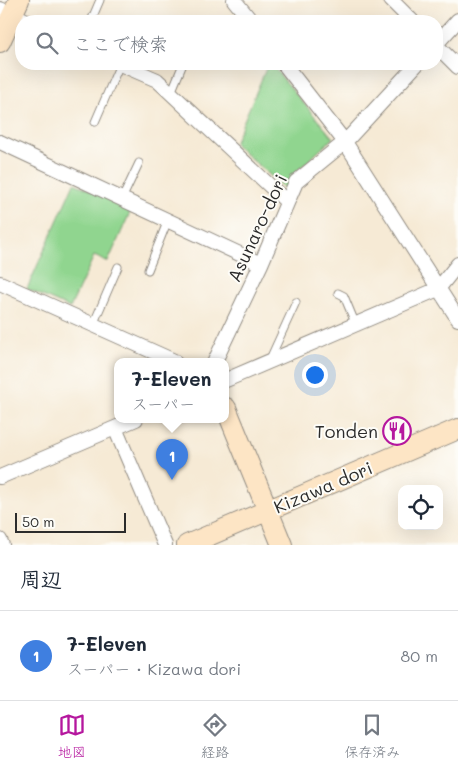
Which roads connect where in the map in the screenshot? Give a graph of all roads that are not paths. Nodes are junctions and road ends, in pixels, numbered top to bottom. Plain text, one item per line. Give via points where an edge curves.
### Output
1 (100, 0) edge
2 (234, 0) edge
3 (391, 0) edge
4 (15, 11) edge
5 (94, 15) edge
6 (246, 15) edge
7 (406, 15) edge
8 (458, 20) edge
9 (443, 37) edge
10 (0, 42) edge
11 (443, 51) edge
12 (458, 67) edge
13 (117, 70) edge
14 (134, 70) edge
15 (181, 70) edge
16 (289, 70) edge
17 (411, 70) edge
18 (171, 94) junction
19 (95, 122) dead end
20 (0, 142) edge
21 (345, 142) junction
22 (139, 163) dead end
23 (122, 199) junction
24 (287, 202) junction
25 (168, 220) junction
26 (260, 264) junction
27 (458, 264) edge
28 (118, 267) dead end
29 (148, 270) dead end
30 (0, 283) edge
31 (438, 289) junction
32 (338, 293) dead end
33 (296, 302) dead end
34 (458, 319) edge
35 (356, 324) junction
36 (93, 325) junction
37 (167, 358) edge
38 (216, 358) edge
39 (268, 362) junction
40 (229, 379) edge
41 (229, 415) edge
42 (127, 423) edge
43 (115, 428) junction
44 (458, 429) edge
45 (0, 477) edge
46 (268, 511) junction
47 (0, 540) edge
48 (2, 545) edge
49 (165, 545) edge
50 (187, 545) edge
51 (282, 545) edge

1 - 5 lane
2 - 6 street
3 - 7 street
4 - 10 street
8 - 9 street
11 - 12 street
13 - 19 lane
14 - 18 street via 157,80
15 - 18 lane
16 - 21 street
17 - 21 street, Asunaro-dori
18 - 24 street
20 - 23 street
21 - 24 street, Asunaro-dori via 296,182
21 - 31 street
22 - 23 lane
23 - 25 street
24 - 26 street, Asunaro-dori
25 - 26 street
25 - 29 lane
26 - 38 street, Asunaro-dori
27 - 31 street
28 - 36 lane
30 - 36 street
31 - 34 street
31 - 35 street
32 - 35 lane via 344,296
33 - 39 lane
35 - 39 street
36 - 37 street
39 - 40 street
41 - 46 street
42 - 43 street
43 - 45 street
43 - 49 street
44 - 46 street, Kizawa dori
46 - 50 street, Kizawa dori
46 - 51 street
47 - 48 street

